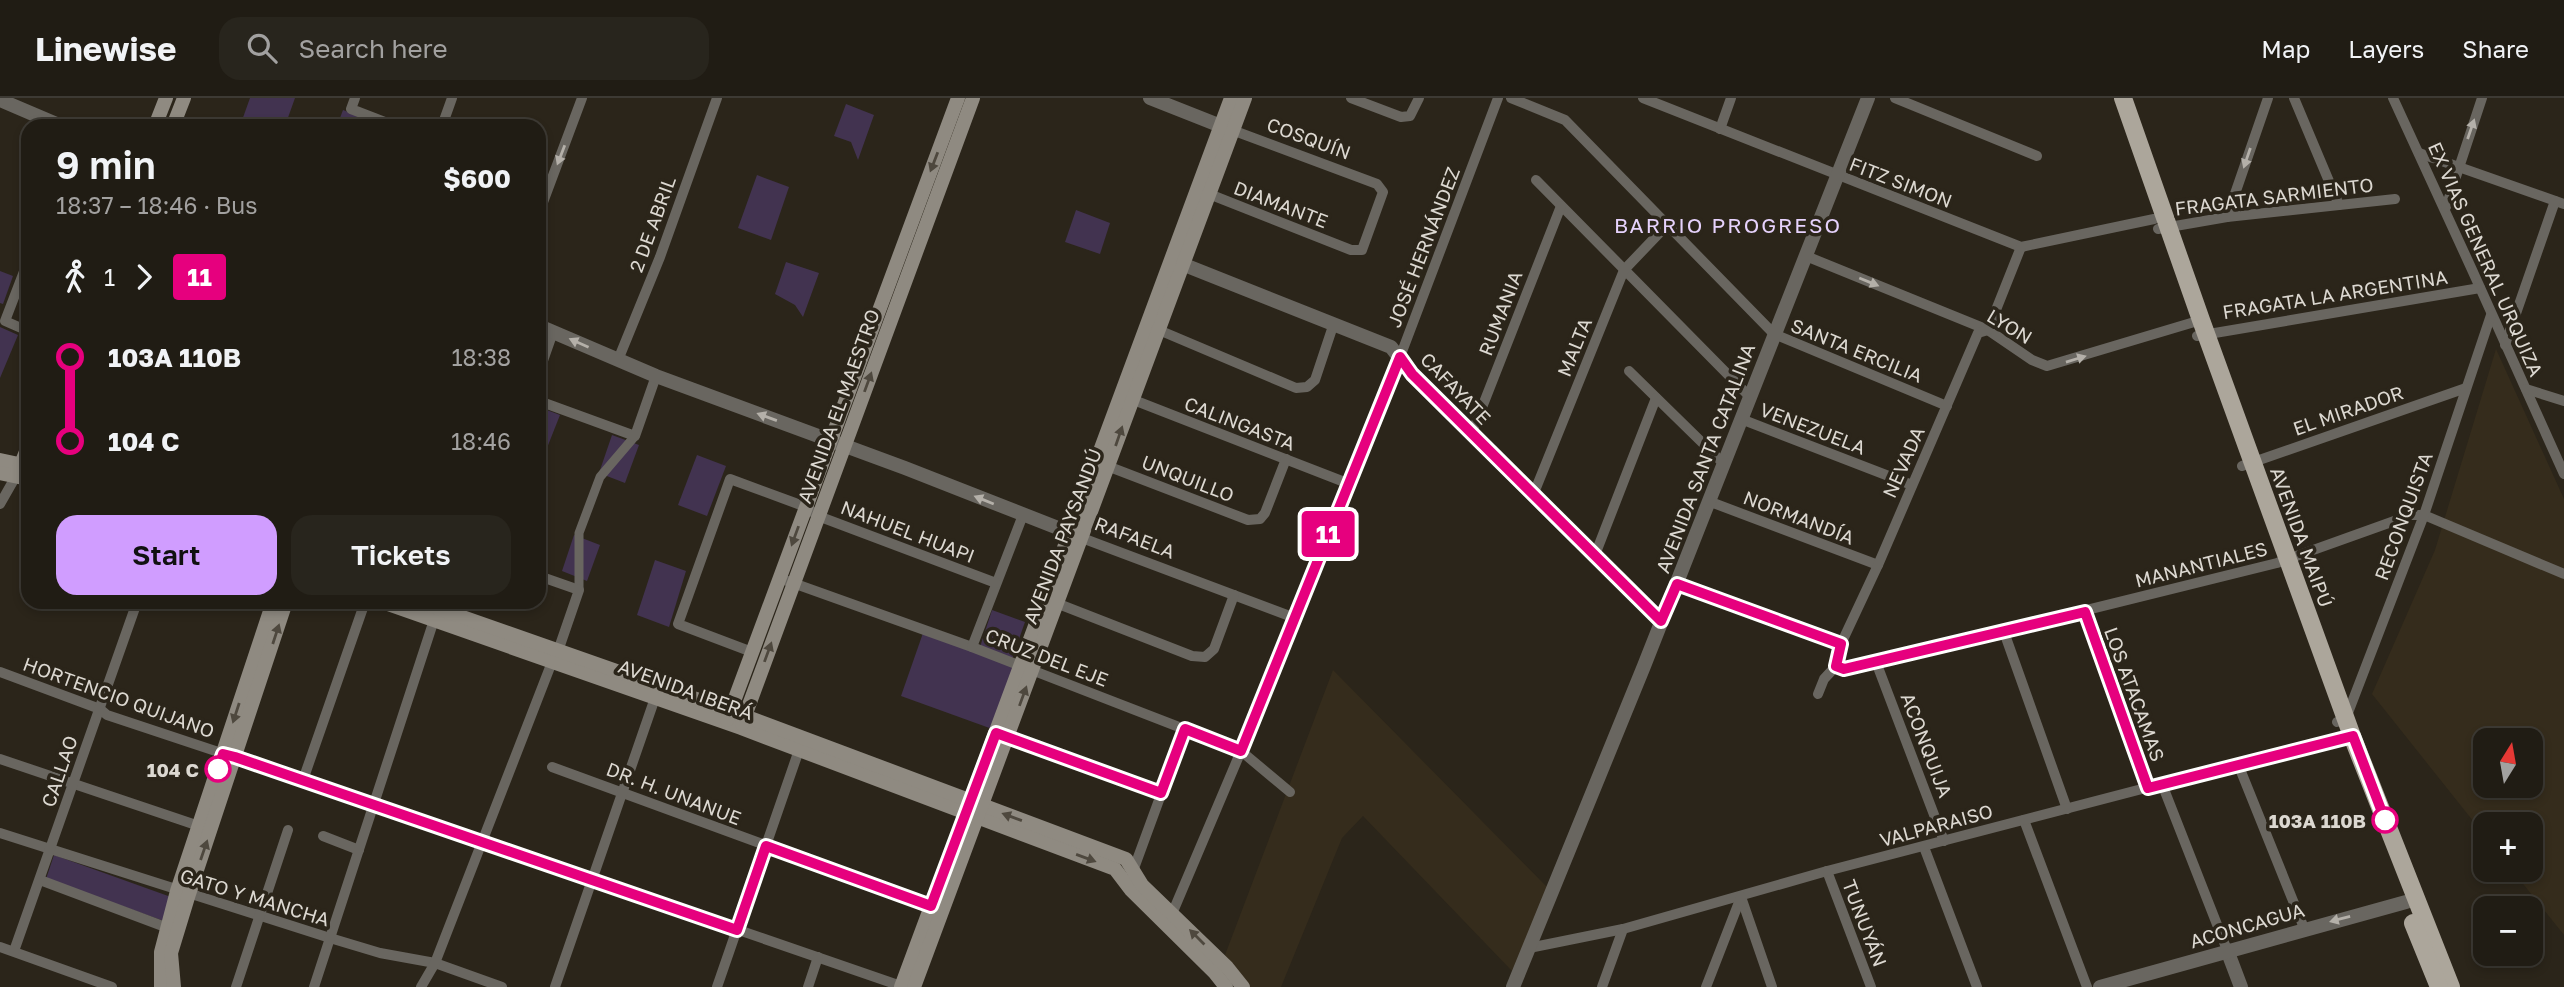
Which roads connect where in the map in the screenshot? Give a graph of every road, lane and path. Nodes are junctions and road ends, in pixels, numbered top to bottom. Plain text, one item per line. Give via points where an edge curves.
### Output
1 (166, 98) edge
2 (184, 98) edge
3 (355, 98) edge
4 (452, 98) edge
5 (582, 98) edge
6 (717, 98) edge
7 (958, 98) edge
8 (973, 98) edge
9 (1150, 98) edge
10 (1231, 98) edge
11 (1245, 98) edge
12 (1351, 98) edge
13 (1419, 98) edge
14 (1499, 98) edge
15 (1511, 98) edge
16 (1643, 98) edge
17 (1731, 98) edge
18 (1868, 98) edge
19 (1895, 98) edge
20 (2112, 98) edge
21 (2123, 98) edge
22 (2268, 98) edge
23 (2294, 98) edge
24 (2393, 98) edge
25 (2482, 98) edge
26 (0, 100) edge
27 (45, 119) edge
28 (158, 119) edge
29 (176, 119) edge
30 (377, 119) edge
31 (444, 119) edge
32 (1227, 128) junction
33 (1720, 130) junction
34 (2419, 153) junction
35 (2037, 156) dead end
36 (2459, 166) junction
37 (1838, 177) junction
38 (1535, 180) dead end
39 (1204, 192) junction
40 (546, 194) edge
41 (2395, 199) dead end
42 (2559, 202) edge
43 (2339, 205) junction
44 (1561, 206) junction
45 (2446, 207) junction
46 (2227, 217) junction
47 (1667, 225) junction
48 (2160, 225) junction
49 (2021, 247) junction
50 (1351, 250) joint
51 (1806, 256) junction
52 (1177, 262) junction
53 (1624, 270) junction
54 (21, 279) edge
55 (2480, 288) junction
56 (2491, 315) junction
57 (1334, 323) junction
58 (1152, 327) junction
59 (21, 328) edge
60 (2199, 328) junction
61 (546, 329) edge
62 (1988, 330) junction
63 (553, 332) junction
64 (1774, 334) junction
65 (2505, 345) junction
66 (546, 352) edge
67 (1400, 357) junction
68 (618, 360) junction
69 (1629, 371) dead end
70 (656, 376) junction
71 (2466, 388) junction
72 (2526, 388) junction
73 (1126, 397) junction
74 (1750, 397) junction
75 (1656, 398) junction
76 (2564, 401) edge
77 (546, 404) edge
78 (1947, 406) junction
79 (1741, 419) junction
80 (1472, 432) junction
81 (635, 436) junction
82 (837, 443) junction
83 (1286, 459) junction
84 (0, 460) edge
85 (1723, 463) junction
86 (1102, 464) junction
87 (2248, 464) junction
88 (21, 471) edge
89 (21, 472) edge
90 (0, 473) edge
91 (2564, 474) edge
92 (21, 475) edge
93 (1348, 483) junction
94 (1912, 485) junction
95 (1534, 493) junction
96 (1708, 501) junction
97 (0, 504) edge
98 (806, 507) junction
99 (2424, 514) junction
100 (1023, 515) junction
101 (818, 516) junction
102 (1076, 536) junction
103 (1594, 555) junction
104 (2282, 561) junction
105 (1878, 565) junction
106 (2564, 574) edge
107 (546, 578) edge
108 (787, 581) junction
109 (996, 583) junction
110 (1677, 584) junction
111 (579, 590) junction
112 (1234, 595) junction
113 (1051, 601) junction
114 (135, 609) edge
115 (271, 609) edge
116 (283, 609) edge
117 (363, 609) edge
118 (402, 609) edge
119 (455, 609) edge
120 (2085, 612) junction
121 (1295, 618) junction
122 (434, 620) junction
123 (1661, 621) junction
124 (2004, 632) junction
125 (1841, 644) junction
126 (972, 647) junction
127 (752, 652) junction
128 (555, 656) junction
129 (1876, 662) junction
130 (1836, 666) junction
131 (1027, 668) junction
132 (0, 672) edge
133 (1818, 694) dead end
134 (655, 698) junction
135 (100, 709) junction
136 (735, 720) junction
137 (1185, 729) junction
138 (2345, 729) junction
139 (1002, 735) junction
140 (799, 750) junction
141 (1241, 751) junction
142 (229, 755) junction
143 (0, 760) edge
144 (2238, 764) junction
145 (552, 767) dead end
146 (303, 780) junction
147 (73, 785) junction
148 (2162, 785) junction
149 (2148, 788) junction
150 (622, 791) junction
151 (1290, 792) dead end
152 (1161, 793) junction
153 (372, 804) junction
154 (973, 808) junction
155 (2067, 808) junction
156 (2024, 820) junction
157 (199, 826) junction
158 (288, 830) dead end
159 (0, 833) edge
160 (323, 836) dead end
161 (1944, 841) junction
162 (483, 842) junction
163 (766, 846) junction
164 (1924, 847) junction
165 (50, 850) junction
166 (359, 850) junction
167 (1133, 871) junction
168 (1827, 871) junction
169 (40, 880) junction
170 (592, 880) junction
171 (183, 892) junction
172 (1741, 897) junction
173 (2406, 902) junction
174 (936, 908) junction
175 (261, 915) junction
176 (1170, 919) junction
177 (168, 928) junction
178 (2304, 928) junction
179 (1623, 929) junction
180 (737, 930) junction
181 (330, 938) junction
182 (0, 947) edge
183 (1529, 948) junction
184 (2227, 950) junction
185 (15, 951) junction
186 (818, 957) junction
187 (435, 962) junction
188 (111, 987) edge
189 (161, 987) edge
190 (174, 987) edge
191 (236, 987) edge
192 (314, 987) edge
193 (421, 987) edge
194 (502, 987) edge
195 (555, 987) edge
196 (717, 987) edge
197 (808, 987) edge
198 (901, 987) edge
199 (914, 987) edge
200 (1226, 987) edge
201 (1242, 987) edge
202 (1513, 987) edge
203 (1602, 987) edge
204 (1706, 987) edge
205 (1772, 987) edge
206 (1871, 987) edge
207 (1977, 987) edge
208 (2087, 987) edge
209 (2100, 987) edge
210 (2241, 987) edge
211 (2439, 987) edge
212 (2451, 987) edge

1 - 28 main road
2 - 29 main road
3 - 30 street via 351,109
4 - 31 street
5 -> 40 street
6 - 68 street, 2 DE ABRIL
7 -> 82 main road, AVENIDA EL MAESTRO
82 -> 8 main road, AVENIDA EL MAESTRO
9 - 32 street, COSQUÍN
10 - 32 main road, AVENIDA PAYSANDÚ
11 - 32 main road, AVENIDA PAYSANDÚ
12 - 13 street via 1401,117 1410,116
14 - 67 street, JOSÉ HERNÁNDEZ
15 - 47 street, SANTA ERCILIA via 1565,120
16 - 33 street, FITZ SIMON
17 - 33 street
18 - 37 street, AVENIDA SANTA CATALINA
19 - 35 street
20 - 48 main road, AVENIDA MAIPÚ
21 - 48 main road, AVENIDA MAIPÚ
22 -> 46 street
23 - 43 street
24 - 34 street, EX VIAS GENERAL URQUIZA
36 -> 25 street
26 - 27 street
32 - 39 main road, AVENIDA PAYSANDÚ
32 - 50 street, COSQUÍN via 1377,184 1382,192 1362,250
33 - 37 street, FITZ SIMON
34 - 36 street
34 - 45 street, EX VIAS GENERAL URQUIZA
36 - 42 street
36 - 45 street
37 - 49 street, FITZ SIMON
37 - 51 street, AVENIDA SANTA CATALINA
38 - 44 street, VENEZUELA
39 - 50 street, DIAMANTE
39 - 52 main road, AVENIDA PAYSANDÚ
41 - 43 street, FRAGATA SARMIENTO
42 - 65 street
43 - 46 street, FRAGATA SARMIENTO
44 - 53 street, VENEZUELA
44 - 80 street, RUMANIA
45 - 55 street, EX VIAS GENERAL URQUIZA
46 - 48 street, FRAGATA SARMIENTO
47 - 53 street, MALTA
47 - 64 street, SANTA ERCILIA
48 - 49 street
48 - 60 main road, AVENIDA MAIPÚ
49 - 62 street, NEVADA
51 -> 62 street, LYON
51 - 64 street, AVENIDA SANTA CATALINA
52 - 57 street, CAFAYATE
52 - 58 main road, AVENIDA PAYSANDÚ
53 - 74 street, VENEZUELA
53 - 95 street, MALTA
54 - 59 street via 5,321
55 - 56 street, EX VIAS GENERAL URQUIZA
55 - 60 street, FRAGATA LA ARGENTINA
56 - 65 street, EX VIAS GENERAL URQUIZA
56 - 71 street, RECONQUISTA
57 - 58 street via 1315,380 1307,387 1296,387
57 - 67 street, CAFAYATE via 1391,347
58 - 73 main road, AVENIDA PAYSANDÚ
62 -> 60 street, LYON via 2048,366
60 - 87 main road, AVENIDA MAIPÚ
61 - 63 street, RAFAELA
62 - 78 street, NEVADA via 1978,333
63 - 66 street
68 -> 63 street, RAFAELA
64 - 74 street, AVENIDA SANTA CATALINA
64 - 78 street, SANTA ERCILIA
65 - 72 street, EX VIAS GENERAL URQUIZA
67 - 80 street, CAFAYATE
67 - 93 street, JOSÉ HERNÁNDEZ
68 - 70 street, RAFAELA
69 - 75 street
70 - 81 street
82 -> 70 street, RAFAELA
71 - 87 street, EL MIRADOR
71 - 99 street, RECONQUISTA
72 - 76 street
72 - 91 street, EX VIAS GENERAL URQUIZA
73 - 83 street, CALINGASTA
73 - 86 main road, AVENIDA PAYSANDÚ
74 - 79 street, AVENIDA SANTA CATALINA
75 - 85 street
75 - 103 street
77 - 81 street
78 - 94 street, NEVADA
79 - 85 street, AVENIDA SANTA CATALINA
79 - 94 street, VENEZUELA
80 - 95 street, CAFAYATE
81 - 111 street via 600,477 579,533
82 - 98 main road, AVENIDA EL MAESTRO
100 -> 82 street, RAFAELA
82 - 101 main road, AVENIDA EL MAESTRO
83 - 86 street, UNQUILLO via 1265,513 1260,519 1248,520
83 - 93 street, CALINGASTA
84 - 88 main road
85 - 96 street, AVENIDA SANTA CATALINA
86 - 102 main road, AVENIDA PAYSANDÚ
87 - 104 main road, AVENIDA MAIPÚ
89 - 90 main road
92 - 97 street
93 - 121 street, JOSÉ HERNÁNDEZ
94 - 105 street, NEVADA
95 - 103 street, CAFAYATE
96 - 105 street, NORMANDÍA
96 - 110 street, AVENIDA SANTA CATALINA
98 - 101 street, NAHUEL HUAPI
98 -> 108 main road, AVENIDA EL MAESTRO
98 - 127 street, NAHUEL HUAPI via 730,478 678,624
99 - 104 street, MANANTIALES
99 - 106 street
99 - 138 street, RECONQUISTA
100 - 102 street, RAFAELA
100 - 109 street
101 - 108 main road, AVENIDA EL MAESTRO
101 - 109 street, NAHUEL HUAPI
102 - 112 street, RAFAELA
102 - 113 main road, AVENIDA PAYSANDÚ
103 - 123 street, CAFAYATE
104 - 120 street, MANANTIALES
104 - 138 main road, AVENIDA MAIPÚ
105 - 125 street, NEVADA
107 - 111 street
108 - 126 street, CRUZ DEL EJE
108 - 127 main road, AVENIDA EL MAESTRO
136 -> 108 main road, AVENIDA EL MAESTRO
109 - 126 street
110 - 123 street, AVENIDA SANTA CATALINA
110 - 125 street
111 - 128 street
112 - 113 street via 1214,649 1205,657 1192,656
112 - 121 street, RAFAELA
113 - 131 main road, AVENIDA PAYSANDÚ
114 - 135 street, CALLAO
115 -> 142 main road
142 -> 116 main road
117 - 146 street
118 - 122 main road, AVENIDA IBERÁ
119 - 128 main road, AVENIDA IBERÁ
120 - 124 street, MANANTIALES
120 - 149 street, LOS ATACAMAS
121 - 141 street, JOSÉ HERNÁNDEZ
122 - 128 main road, AVENIDA IBERÁ
122 - 153 street
123 - 183 street, AVENIDA SANTA CATALINA
124 - 129 street, MANANTIALES
124 - 155 street
125 - 130 street, NEVADA
126 - 131 street, CRUZ DEL EJE
127 - 136 main road, AVENIDA EL MAESTRO
128 - 134 main road, AVENIDA IBERÁ
128 - 136 main road, AVENIDA IBERÁ
128 - 162 street
129 - 130 street, MANANTIALES via 1844,669
129 - 161 street, ACONQUIJA
130 - 133 street, NEVADA
131 - 137 street, CRUZ DEL EJE
131 - 139 main road, AVENIDA PAYSANDÚ
132 - 135 street, HORTENCIO QUIJANO
134 - 136 main road, AVENIDA IBERÁ
134 - 150 street
135 - 142 street, HORTENCIO QUIJANO
135 - 147 street, CALLAO
136 - 140 main road, AVENIDA IBERÁ
136 - 154 main road, AVENIDA IBERÁ
137 - 141 street, CRUZ DEL EJE
137 - 152 street
138 - 144 street, VALPARAISO
138 - 173 main road, AVENIDA MAIPÚ
138 - 212 main road, AVENIDA MAIPÚ
139 - 152 street
139 - 154 main road, AVENIDA PAYSANDÚ
140 - 154 main road, AVENIDA IBERÁ
140 - 163 street
141 - 151 street, CRUZ DEL EJE
141 - 176 street, JOSÉ HERNÁNDEZ
142 - 146 street, HORTENCIO QUIJANO
142 - 157 main road
171 -> 142 main road
143 - 147 street
144 - 148 street, VALPARAISO
144 - 178 street
145 - 150 street, DR. H. UNANUE
146 - 153 street, HORTENCIO QUIJANO
147 - 157 street
147 - 165 street, CALLAO
148 - 149 street, VALPARAISO
148 - 184 street, LOS ATACAMAS
149 - 155 street, VALPARAISO
150 - 163 street, DR. H. UNANUE
150 - 170 street
152 - 167 street
153 - 162 street, HORTENCIO QUIJANO
153 - 166 street
167 -> 154 main road via 1126,859
154 - 174 main road, AVENIDA PAYSANDÚ
154 -> 176 main road via 1115,869 1131,890
155 - 156 street, VALPARAISO
156 - 161 street, VALPARAISO
156 - 208 street
157 - 171 main road
158 - 175 street
159 - 165 street, GATO Y MANCHA
160 - 166 street
161 - 164 street, VALPARAISO
162 - 170 street, HORTENCIO QUIJANO
162 - 187 street
163 - 174 street, DR. H. UNANUE
163 - 180 street
164 - 168 street, VALPARAISO
164 - 207 street
165 - 169 street, CALLAO
165 - 171 street, GATO Y MANCHA
166 - 181 street
167 - 176 main road
168 - 172 street, VALPARAISO
168 - 206 street, TUNUYÁN
169 - 177 street
169 - 185 street, CALLAO
170 - 180 street, HORTENCIO QUIJANO
170 - 195 street
171 - 175 street, GATO Y MANCHA
171 - 177 main road
171 - 190 main road via 172,953
172 - 179 street, VALPARAISO
172 - 204 street
172 - 205 street
173 -> 178 street, ACONCAGUA
173 - 211 main road, AVENIDA MAIPÚ
174 - 198 main road, AVENIDA PAYSANDÚ
174 - 199 main road, AVENIDA PAYSANDÚ
175 - 181 street, GATO Y MANCHA
175 - 191 street
176 - 200 main road
201 -> 176 main road via 1227,967
177 - 189 main road via 161,952
178 - 184 street, ACONCAGUA
179 - 183 street, VALPARAISO
179 - 203 street
180 - 186 street, HORTENCIO QUIJANO
180 - 196 street
181 - 187 street, GATO Y MANCHA
181 - 192 street
182 - 185 street
183 - 202 street, AVENIDA SANTA CATALINA
184 - 209 street, ACONCAGUA
184 - 210 street, LOS ATACAMAS
185 - 188 street
186 - 197 street
186 - 198 street, HORTENCIO QUIJANO
187 - 193 street
187 - 194 street, GATO Y MANCHA

